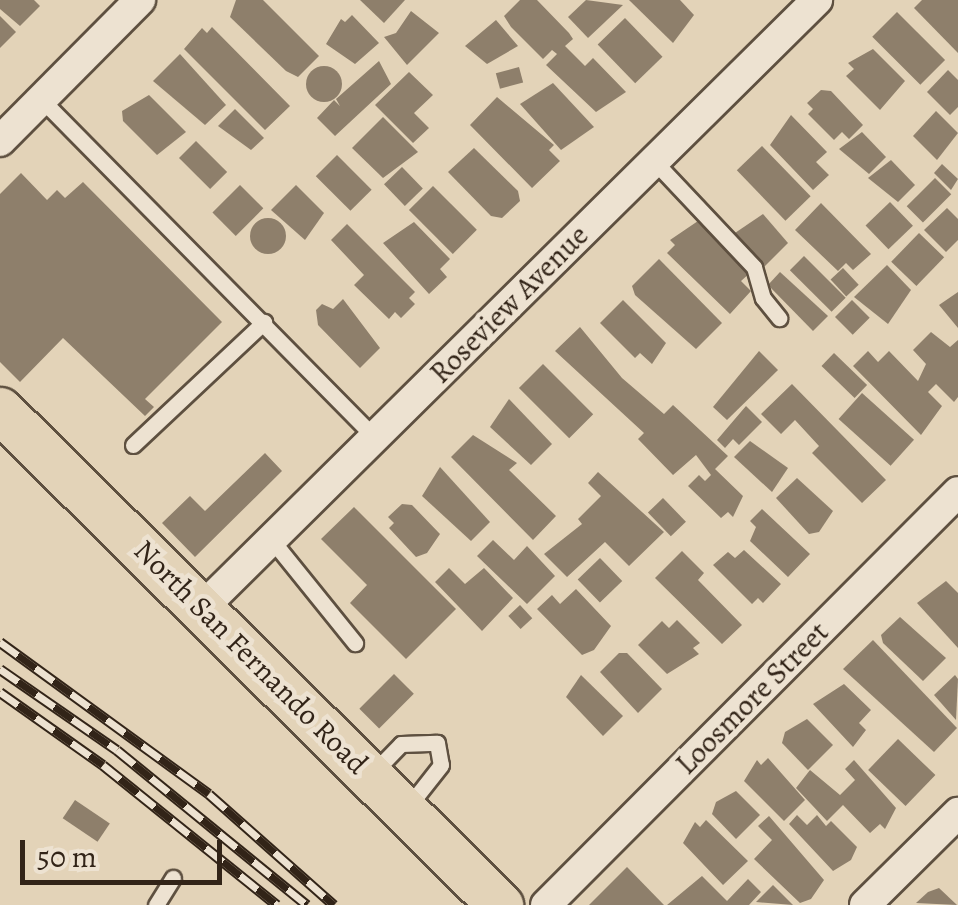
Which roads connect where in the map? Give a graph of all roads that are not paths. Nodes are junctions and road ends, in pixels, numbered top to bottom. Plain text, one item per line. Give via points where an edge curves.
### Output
1 (140, 0) edge
2 (817, 0) edge
3 (41, 99) junction
4 (0, 141) edge
5 (654, 161) junction
6 (779, 318) dead end
7 (264, 322) junction
8 (0, 410) edge
9 (374, 437) junction
10 (133, 445) dead end
11 (958, 492) edge
12 (271, 539) junction
13 (202, 608) junction
14 (354, 643) dead end
15 (370, 776) junction
16 (406, 810) junction
17 (958, 813) edge
18 (173, 878) dead end
19 (156, 905) edge
20 (500, 905) edge
21 (546, 905) edge
22 (865, 905) edge

1 - 3 street
2 - 5 street, Roseview Avenue
3 - 4 street
3 - 7 lane
5 - 6 lane via 754,267 763,298
5 - 9 street, Roseview Avenue
7 - 9 lane
7 - 10 lane
8 - 13 main road, North San Fernando Road
9 - 12 street, Roseview Avenue
11 - 21 street, Loosmore Street
12 - 13 street, Roseview Avenue
12 - 14 lane
13 - 15 main road, North San Fernando Road
15 - 16 main road, North San Fernando Road
15 - 16 lane via 401,744 437,743 440,765
16 - 20 main road, North San Fernando Road
17 - 22 street
18 - 19 lane

